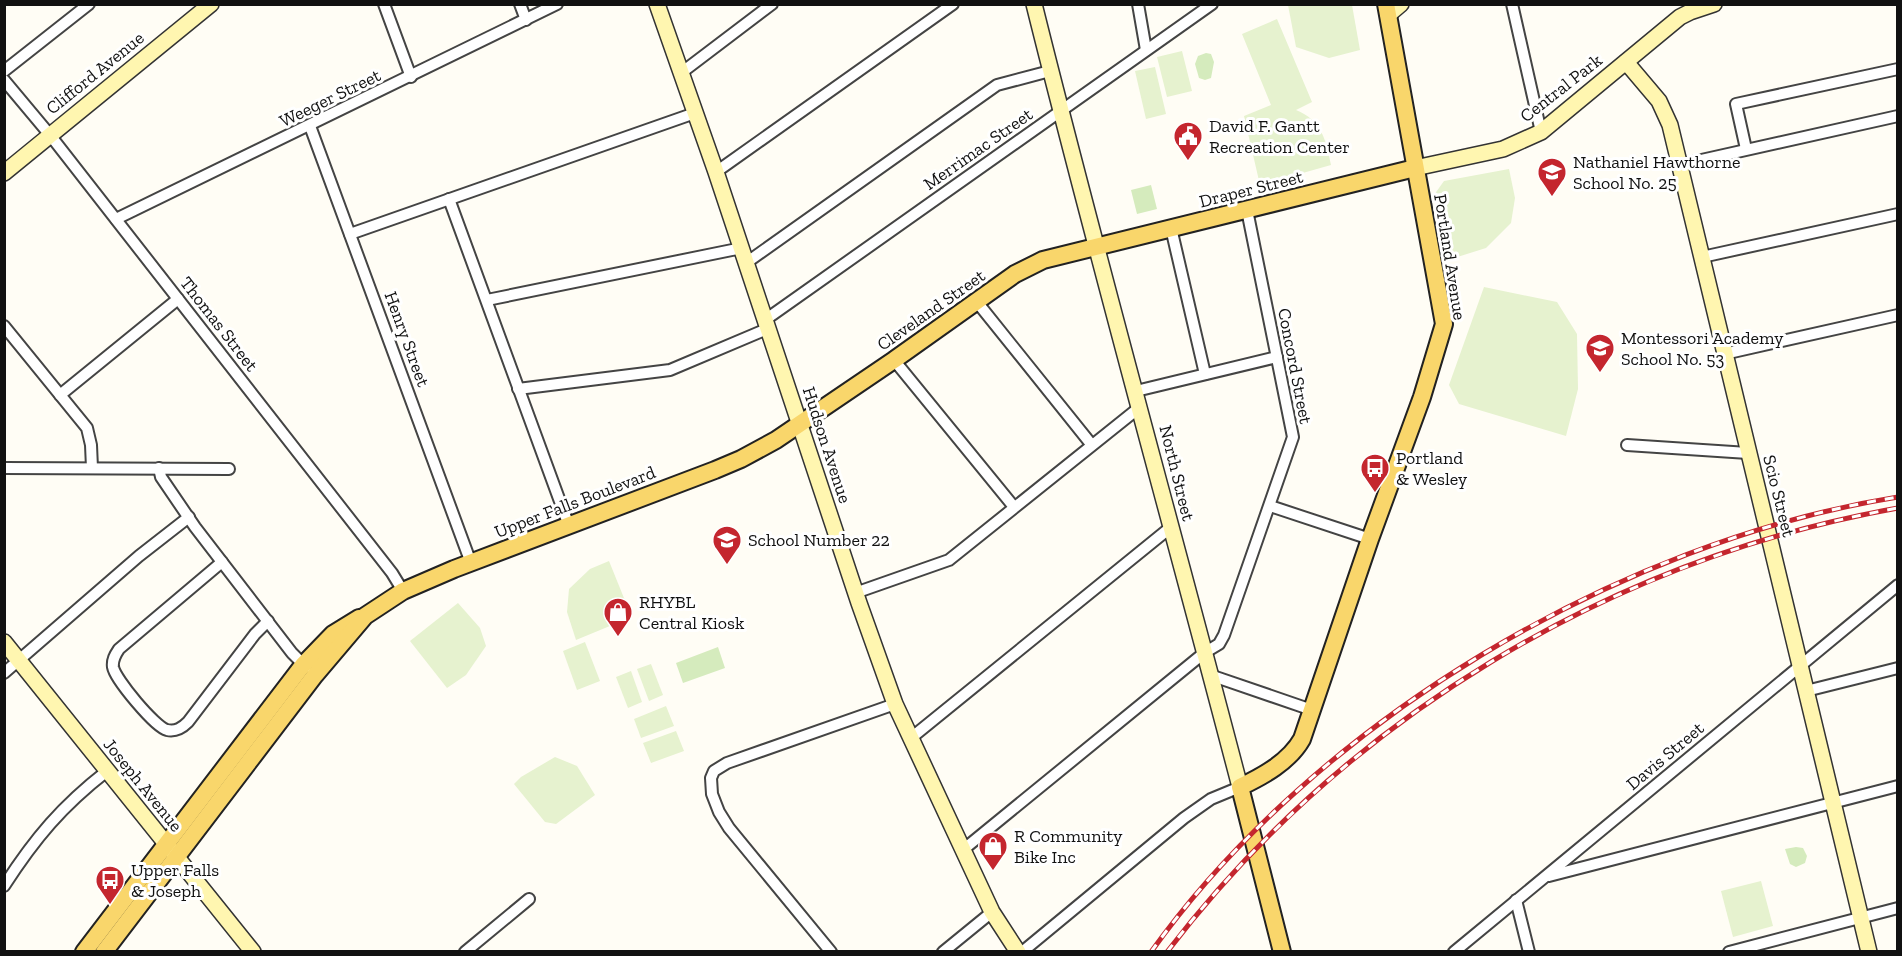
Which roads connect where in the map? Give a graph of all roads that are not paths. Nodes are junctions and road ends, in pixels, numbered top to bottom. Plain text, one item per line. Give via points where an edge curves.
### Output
1 (89, 4) edge
2 (211, 4) edge
3 (384, 4) edge
4 (520, 4) edge
5 (557, 4) edge
6 (657, 4) edge
7 (772, 4) edge
8 (952, 4) edge
9 (1034, 4) edge
10 (1138, 4) edge
11 (1212, 4) edge
12 (1512, 4) edge
13 (1713, 5) edge
14 (1392, 8) edge
15 (526, 20) junction
16 (1146, 50) junction
17 (1626, 62) junction
18 (1898, 69) edge
19 (4, 71) edge
20 (1050, 71) junction
21 (681, 73) junction
22 (411, 77) junction
23 (4, 80) edge
24 (1060, 111) junction
25 (695, 113) junction
26 (1898, 116) edge
27 (310, 126) junction
28 (1541, 132) junction
29 (50, 135) junction
30 (1746, 149) junction
31 (1679, 165) junction
32 (1415, 168) junction
33 (4, 172) edge
34 (716, 172) junction
35 (449, 199) junction
36 (1247, 210) junction
37 (1898, 214) edge
38 (116, 219) junction
39 (1171, 228) junction
40 (350, 234) junction
41 (1095, 246) junction
42 (744, 255) junction
43 (1702, 257) junction
44 (178, 298) junction
45 (487, 300) junction
46 (977, 302) junction
47 (1898, 315) edge
48 (766, 325) junction
49 (4, 326) edge
50 (1725, 354) junction
51 (1277, 357) junction
52 (894, 360) junction
53 (1205, 374) junction
54 (518, 389) junction
55 (1136, 391) junction
56 (60, 394) junction
57 (1140, 407) junction
58 (799, 424) junction
59 (1091, 444) junction
60 (1627, 445) dead end
61 (1748, 453) junction
62 (4, 468) edge
63 (92, 468) junction
64 (159, 468) junction
65 (230, 469) dead end
66 (1270, 506) junction
67 (1014, 507) junction
68 (189, 517) junction
69 (568, 526) junction
70 (1171, 527) junction
71 (1370, 539) junction
72 (222, 562) junction
73 (471, 563) junction
74 (1898, 585) edge
75 (403, 591) junction
76 (855, 593) junction
77 (268, 621) junction
78 (4, 642) edge
79 (1204, 653) junction
80 (19, 661) junction
81 (1800, 666) junction
82 (1898, 668) edge
83 (309, 670) junction
84 (4, 673) edge
85 (1210, 675) junction
86 (1806, 691) junction
87 (895, 704) junction
88 (1312, 710) junction
89 (911, 738) junction
90 (107, 771) junction
91 (1898, 786) edge
92 (1240, 787) junction
93 (1833, 803) junction
94 (964, 849) junction
95 (171, 850) junction
96 (1545, 876) junction
97 (4, 886) edge
98 (529, 899) dead end
99 (1516, 900) junction
100 (1898, 908) edge
101 (992, 912) junction
102 (1861, 918) junction
103 (84, 951) edge
104 (104, 951) edge
105 (253, 951) edge
106 (465, 951) edge
107 (831, 951) edge
108 (943, 951) edge
109 (1020, 951) edge
110 (1282, 951) edge
111 (1454, 951) edge
112 (1529, 951) edge
113 (1729, 951) edge
114 (1869, 951) edge

1 - 19 street
2 - 29 main road, Clifford Avenue
3 - 22 street
4 - 15 street
5 - 15 street, Weeger Street
6 - 21 main road, Hudson Avenue
7 - 21 street
8 - 34 street
9 - 20 main road, North Street
10 - 16 street
11 - 16 street, Merrimac Street
12 - 28 street
13 - 17 main road, Central Park via 1680,17
14 - 32 main road, Portland Avenue
15 - 22 street, Weeger Street
16 - 24 street, Merrimac Street
17 - 28 main road, Central Park
17 - 31 main road, Scio Street via 1666,113
18 - 30 street via 1736,104
20 - 24 main road, North Street
20 - 42 street via 997,85
21 - 25 main road, Hudson Avenue
22 - 27 street, Weeger Street
23 - 29 street, Thomas Street
24 - 41 main road, North Street
24 - 48 street, Merrimac Street
25 - 34 main road, Hudson Avenue
25 - 35 street
26 - 30 street
27 - 38 street, Weeger Street
27 - 40 street, Henry Street
28 - 32 main road, Central Park via 1503,149
29 - 33 main road, Clifford Avenue
29 - 38 street, Thomas Street
30 - 31 street
31 - 43 main road, Scio Street
32 - 36 main road, Draper Street
32 - 71 main road, Portland Avenue via 1444,324
34 - 42 main road, Hudson Avenue
35 - 40 street
35 - 45 street
36 - 39 main road, Draper Street
36 - 51 street, Concord Street
37 - 43 street
38 - 44 street, Thomas Street
39 - 41 main road, Draper Street
39 - 53 street
40 - 73 street, Henry Street
41 - 46 main road, Cleveland Street via 1035,263
41 - 55 main road, North Street
42 - 45 street
42 - 48 main road, Hudson Avenue
43 - 50 main road, Scio Street
44 - 56 street
44 - 75 street, Thomas Street
45 - 54 street
46 - 52 main road, Cleveland Street
46 - 59 street
47 - 50 street
48 - 54 street, Merrimac Street via 670,370
48 - 58 main road, Hudson Avenue
49 - 56 street
50 - 61 main road, Scio Street
51 - 53 street
51 - 66 street, Concord Street via 1293,437
52 - 58 main road, Cleveland Street
52 - 67 street
53 - 55 street
54 - 69 street
55 - 57 main road, North Street
56 - 63 street via 87,428
57 - 59 street
57 - 70 main road, North Street
58 - 69 main road, Upper Falls Boulevard via 732,463
58 - 76 main road, Hudson Avenue
59 - 67 street
60 - 61 street
61 - 81 main road, Scio Street
62 - 63 street
63 - 64 street
64 - 65 street
64 - 68 street
66 - 71 street
66 - 79 street, Concord Street via 1224,635 1219,644
67 - 76 street via 949,560
68 - 72 street
68 - 80 street
69 - 73 main road, Upper Falls Boulevard
70 - 79 main road, North Street
70 - 89 street
71 - 88 main road, Portland Avenue
72 - 77 street
72 - 77 street via 118,649 113,665 118,677 156,724 177,730 191,719
73 - 75 main road, Upper Falls Boulevard
74 - 81 street, Davis Street
75 - 83 main road, Upper Falls Boulevard via 365,616
76 - 87 main road, Hudson Avenue
77 - 83 street
78 - 80 main road, Joseph Avenue
79 - 85 main road, North Street
79 - 94 street, Concord Street
80 - 84 street
80 - 90 main road, Joseph Avenue
81 - 86 main road, Scio Street
81 - 96 street, Davis Street
82 - 86 street
83 - 95 main road, Upper Falls Boulevard
85 - 88 street
85 - 92 main road, North Street
86 - 93 main road, Scio Street
87 - 89 main road, Hudson Avenue
87 - 107 street via 727,762 711,778 712,794 724,820
88 - 92 main road, Portland Avenue via 1296,749 1265,774
89 - 94 main road, Hudson Avenue
90 - 95 main road, Joseph Avenue
90 - 97 street via 48,824
91 - 93 street
92 - 109 street via 1211,799 1184,818
92 - 110 main road, North Street
93 - 96 street
93 - 102 main road, Scio Street
94 - 101 main road, Hudson Avenue
95 - 103 main road, Upper Falls Boulevard
95 - 104 main road, Upper Falls Boulevard
95 - 105 main road, Joseph Avenue
96 - 99 street, Davis Street
98 - 106 street
99 - 111 street, Davis Street
99 - 112 street
100 - 102 street
101 - 108 street
101 - 109 main road, Hudson Avenue
102 - 113 street
102 - 114 main road, Scio Street

